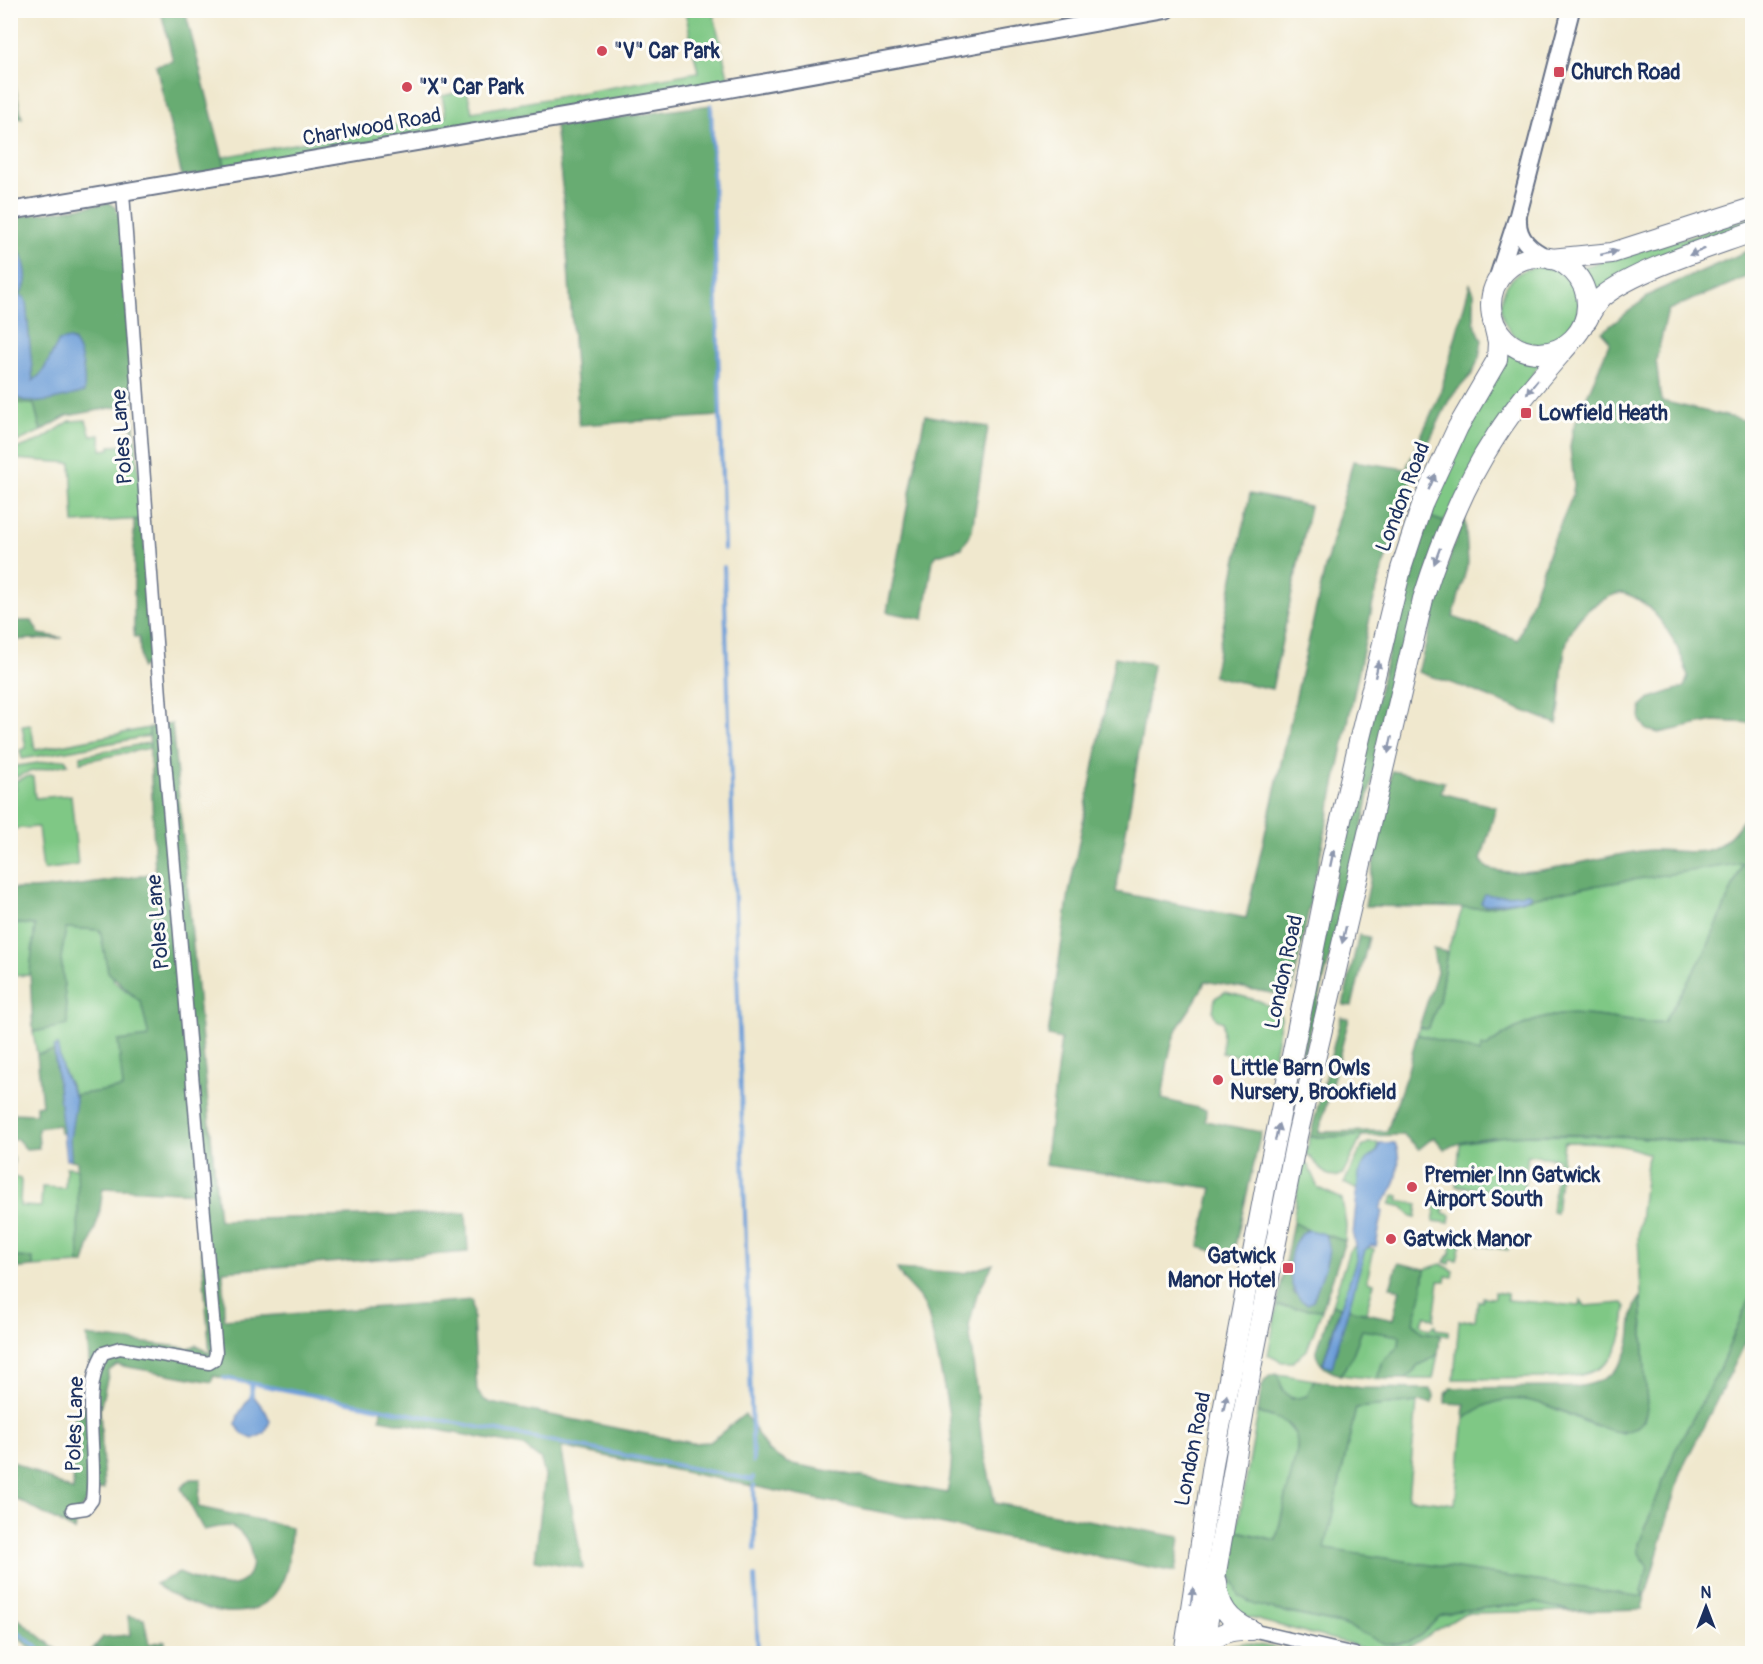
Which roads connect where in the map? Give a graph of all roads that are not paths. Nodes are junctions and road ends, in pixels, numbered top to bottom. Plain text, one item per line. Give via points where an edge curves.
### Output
1 (1166, 10) edge
2 (1571, 10) edge
3 (123, 193) junction
4 (1752, 208) edge
5 (10, 211) edge
6 (1518, 215) junction
7 (1752, 232) edge
8 (1550, 259) junction
9 (1497, 280) junction
10 (1493, 321) junction
11 (1585, 324) junction
12 (1570, 343) junction
13 (72, 1510) dead end
14 (1220, 1541) junction
15 (1251, 1630) junction
16 (1184, 1653) edge
17 (1202, 1653) edge
18 (1355, 1653) edge

1 - 3 street, Charlwood Road
2 - 6 street
3 - 5 street, Charlwood Road
3 - 13 street, Poles Lane via 165,760 216,1353 209,1363 120,1348 103,1353 93,1393 92,1500 86,1508
8 -> 4 main road via 1612,253
6 - 8 street via 1522,239
6 - 9 street
7 -> 11 main road via 1625,283 1599,301
8 - 9 main road via 1517,261 1506,267
8 - 11 main road via 1574,275 1583,289 1588,303
9 - 10 main road via 1491,303
10 - 12 main road via 1511,342 1528,351 1552,350
16 -> 10 main road, London Road via 1213,1464 1295,1039 1348,791 1406,551 1442,458 1497,360
11 - 12 main road
12 -> 14 main road, London Road via 1523,398 1481,459 1450,524 1423,599 1297,1136
14 - 15 main road via 1220,1601 1232,1619
14 - 17 main road, London Road
15 - 17 main road via 1235,1629 1220,1634
15 - 18 street

